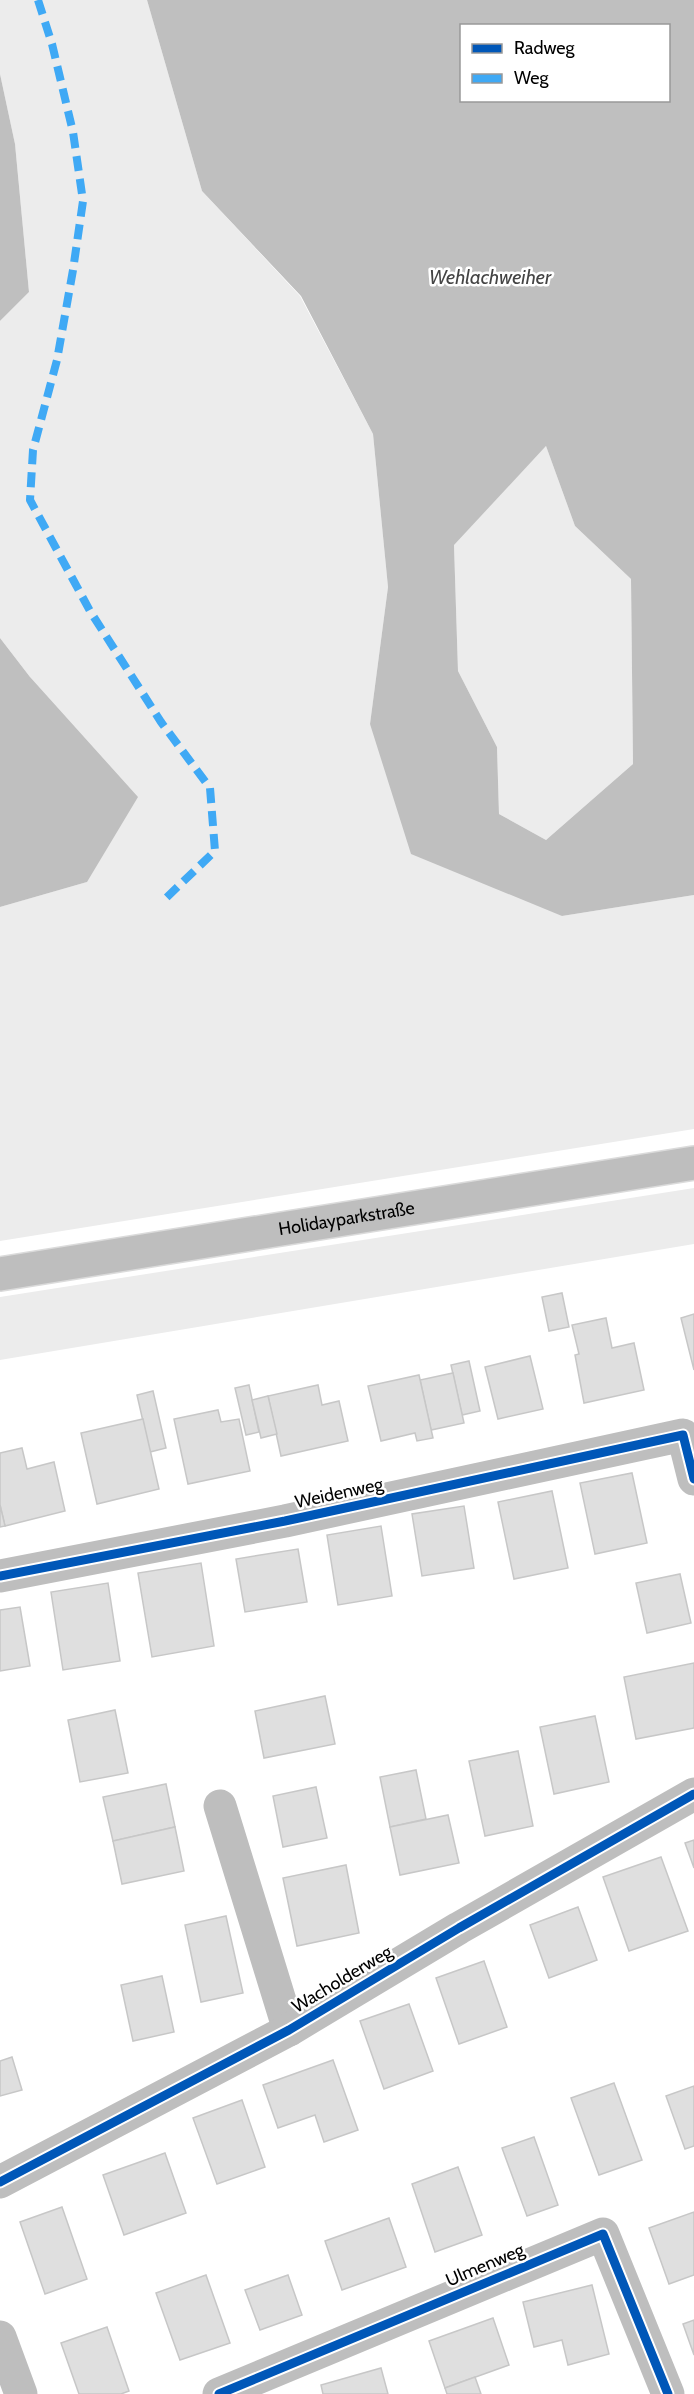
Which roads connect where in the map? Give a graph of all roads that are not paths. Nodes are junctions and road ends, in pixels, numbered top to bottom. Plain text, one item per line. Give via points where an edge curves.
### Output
1 (694, 1163) edge
2 (0, 1274) edge
3 (694, 1479) edge
4 (0, 1576) edge
5 (694, 1794) edge
6 (220, 1806) dead end
7 (289, 2030) junction
8 (0, 2182) edge
9 (1, 2340) edge
10 (21, 2394) edge
11 (219, 2394) edge
12 (669, 2394) edge

1 - 2 street, Holidayparkstraße
3 - 4 street, Weidenweg via 683,1435 285,1521
5 - 7 street, Wacholderweg
6 - 7 street, Wacholderweg
7 - 8 street, Wacholderweg
9 - 10 street
11 - 12 street, Ulmenweg via 603,2234

